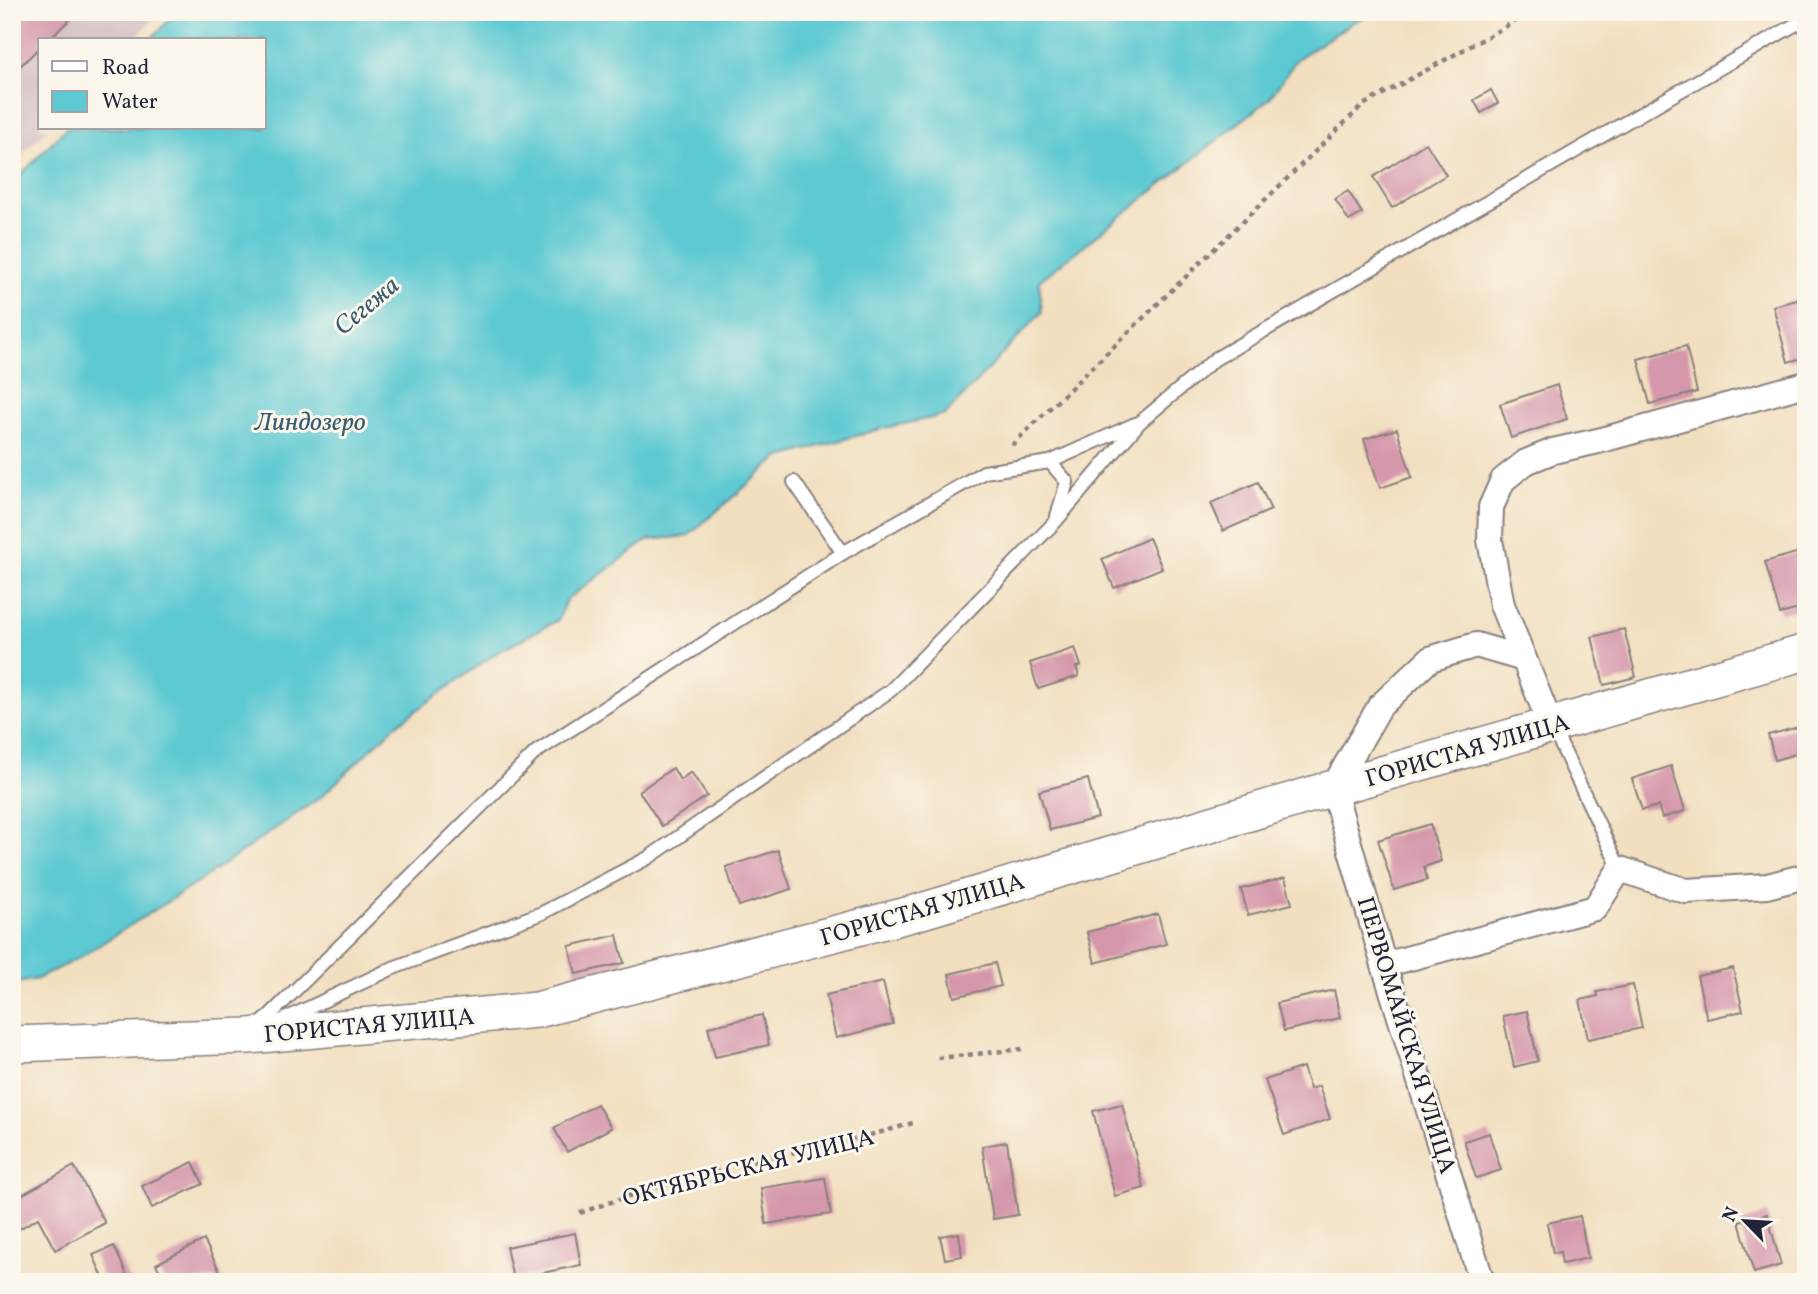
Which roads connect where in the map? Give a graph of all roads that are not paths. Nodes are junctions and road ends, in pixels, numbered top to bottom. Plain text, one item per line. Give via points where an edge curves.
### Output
1 (1798, 23) dead end
2 (1806, 384) edge
3 (1139, 423) junction
4 (1049, 462) junction
5 (794, 482) dead end
6 (1055, 522) junction
7 (843, 553) junction
8 (1806, 652) edge
9 (1524, 659) junction
10 (1551, 726) junction
11 (1333, 788) junction
12 (1620, 869) junction
13 (1806, 876) edge
14 (1384, 965) junction
15 (249, 1036) junction
16 (14, 1044) edge
17 (1482, 1282) edge

1 - 3 lane via 1215,359
2 - 9 street via 1553,451 1526,462 1503,480 1491,507 1490,540 1502,606
3 - 4 lane
3 - 6 lane
4 - 6 lane via 1068,482
4 - 7 lane via 984,472
5 - 7 lane
6 - 15 lane via 891,690 648,858 542,913 393,968
7 - 15 lane via 536,752
8 - 10 street, ГОРИСТАЯ УЛИЦА
9 - 10 street
9 - 11 street via 1476,645 1430,659 1380,706
10 - 11 street, ГОРИСТАЯ УЛИЦА
10 - 12 lane
11 - 14 street, ПЕРВОМАЙСКАЯ УЛИЦА
11 - 15 street, ГОРИСТАЯ УЛИЦА via 915,913 537,1010
12 - 13 street via 1686,891 1767,886
12 - 14 street via 1595,908
14 - 17 street, ПЕРВОМАЙСКАЯ УЛИЦА
15 - 16 street, ГОРИСТАЯ УЛИЦА

